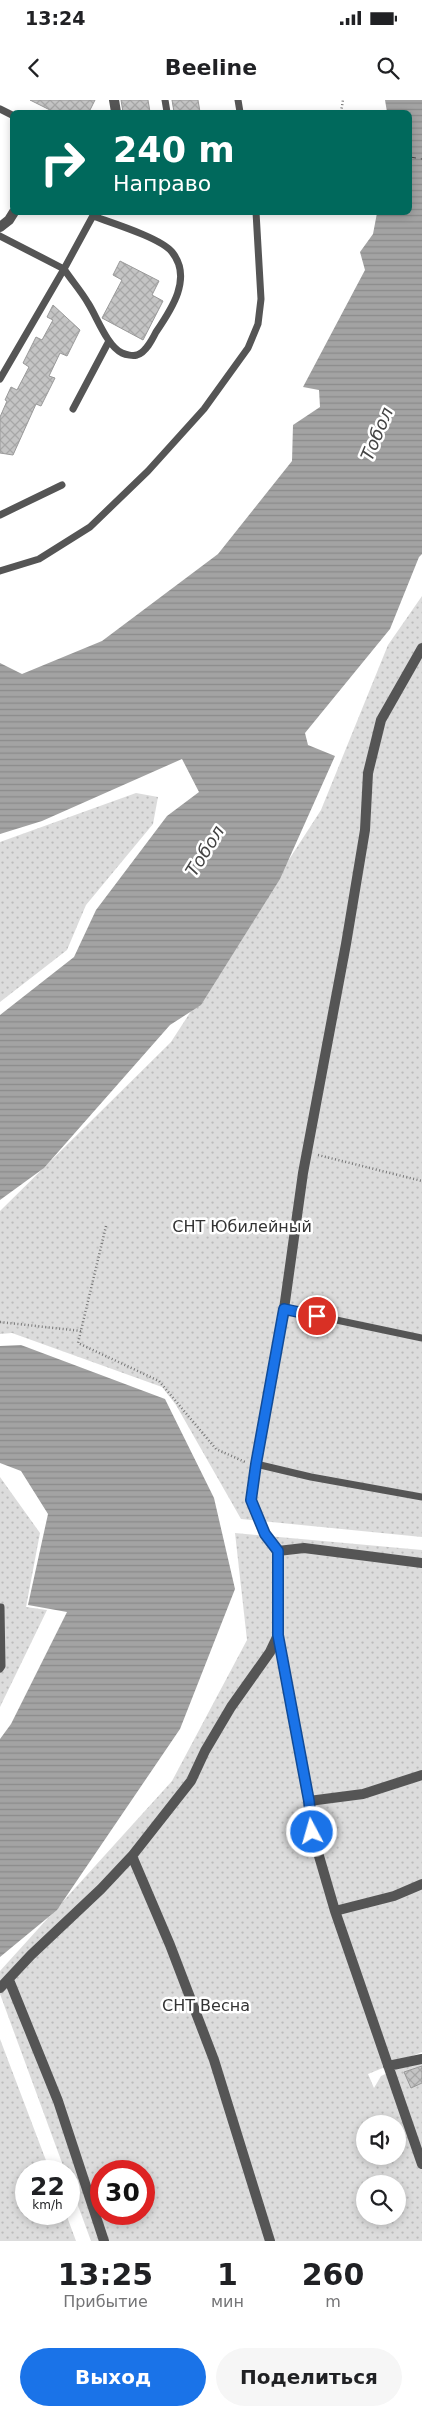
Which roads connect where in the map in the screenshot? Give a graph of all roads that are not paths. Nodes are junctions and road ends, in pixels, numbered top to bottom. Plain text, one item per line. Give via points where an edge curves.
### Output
1 (12, 215) edge
2 (93, 215) edge
3 (96, 215) edge
4 (256, 215) edge
5 (0, 226) edge
6 (0, 236) edge
7 (64, 268) junction
8 (109, 341) junction
9 (0, 379) edge
10 (73, 409) dead end
11 (62, 485) dead end
12 (0, 516) edge
13 (0, 571) edge
14 (422, 648) edge
15 (284, 1309) junction
16 (422, 1338) edge
17 (255, 1466) junction
18 (422, 1496) edge
19 (278, 1551) junction
20 (422, 1563) edge
21 (1, 1607) edge
22 (278, 1635) junction
23 (0, 1670) edge
24 (422, 1775) edge
25 (309, 1801) junction
26 (132, 1856) junction
27 (422, 1884) edge
28 (335, 1911) junction
29 (8, 1980) junction
30 (0, 1988) edge
31 (422, 2059) edge
32 (388, 2066) junction
33 (422, 2164) edge
34 (104, 2241) edge
35 (270, 2241) edge

1 - 5 street
2 - 7 lane
3 - 8 lane via 172,251 181,275 173,307 145,350 137,355 122,353
4 - 13 lane via 261,299 258,324 248,348 204,409 148,471 90,527 39,559
6 - 7 lane
7 - 8 lane
7 - 9 lane
8 - 10 lane
11 - 12 lane
14 - 15 street via 381,720 368,773 362,849 307,1152
15 - 16 lane
15 - 17 street
17 - 18 lane
17 - 19 street via 251,1500 265,1534
19 - 20 street via 304,1548
19 - 22 street
21 - 23 lane
22 - 25 street
22 - 26 street via 227,1714 191,1781
24 - 25 street via 363,1794
25 - 28 street via 312,1832
26 - 29 street
26 - 35 street via 214,2060
27 - 28 street via 394,1896
28 - 32 street
29 - 30 street
29 - 34 street via 58,2101
31 - 32 street
32 - 33 street

